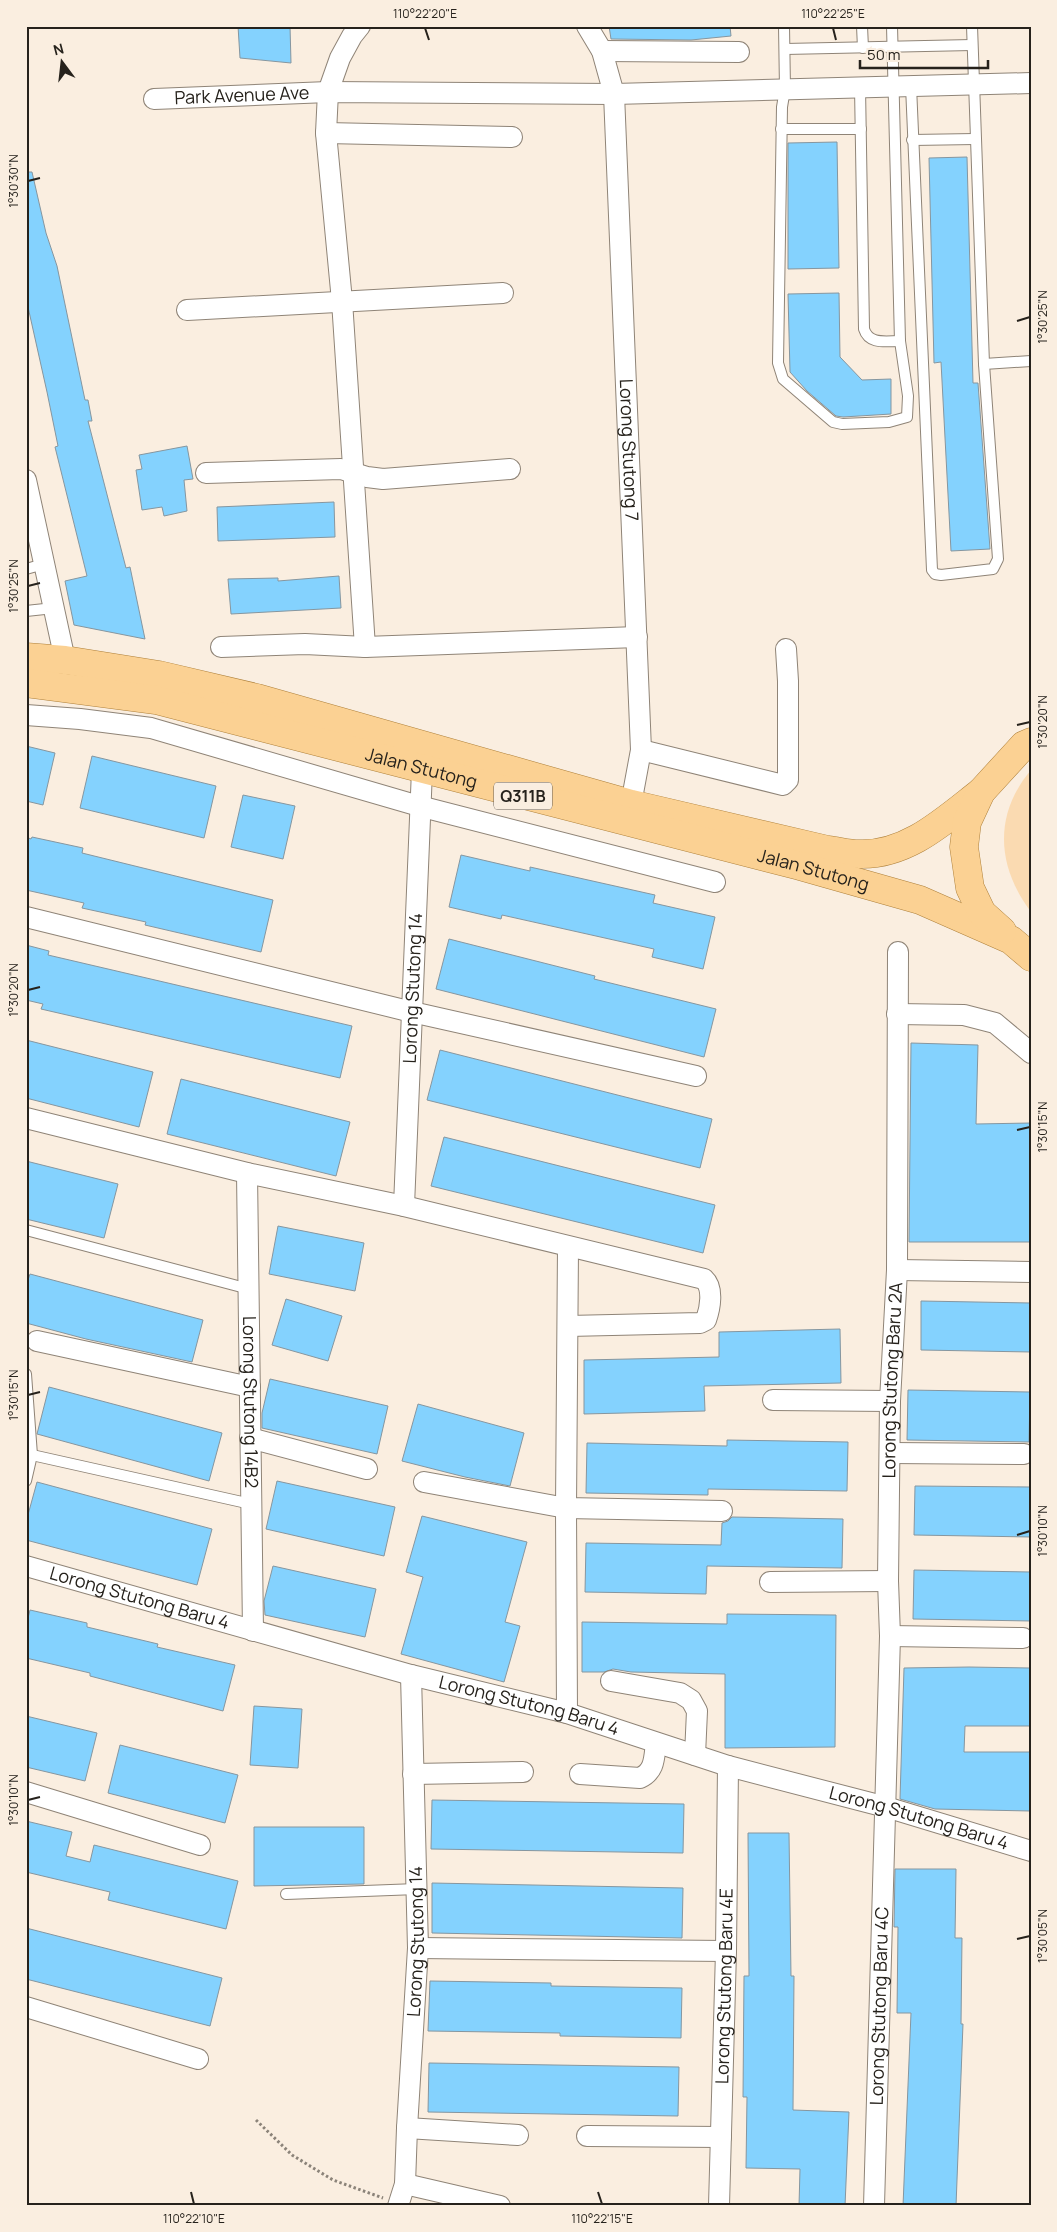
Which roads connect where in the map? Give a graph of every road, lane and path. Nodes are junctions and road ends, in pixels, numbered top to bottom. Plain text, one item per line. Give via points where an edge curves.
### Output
1 (360, 26) edge
2 (587, 26) edge
3 (784, 26) edge
4 (862, 26) edge
5 (892, 26) edge
6 (972, 26) edge
7 (972, 45) junction
8 (892, 47) junction
9 (863, 48) junction
10 (785, 49) junction
11 (602, 51) junction
12 (739, 52) dead end
13 (1031, 83) edge
14 (974, 85) junction
15 (860, 87) junction
16 (902, 87) junction
17 (785, 89) junction
18 (328, 92) junction
19 (614, 94) junction
20 (154, 99) dead end
21 (781, 129) junction
22 (861, 129) junction
23 (326, 133) junction
24 (512, 137) dead end
25 (974, 139) junction
26 (912, 140) junction
27 (503, 293) dead end
28 (342, 300) junction
29 (187, 310) dead end
30 (900, 341) junction
31 (1031, 361) edge
32 (984, 364) junction
33 (510, 469) dead end
34 (206, 473) dead end
35 (353, 473) junction
36 (26, 480) edge
37 (35, 567) edge
38 (54, 608) junction
39 (26, 611) edge
40 (637, 636) junction
41 (221, 647) dead end
42 (365, 647) junction
43 (786, 649) dead end
44 (26, 657) edge
45 (65, 660) junction
46 (26, 683) edge
47 (26, 715) edge
48 (1029, 737) edge
49 (641, 750) junction
50 (422, 770) junction
51 (981, 792) junction
52 (631, 804) junction
53 (419, 806) junction
54 (715, 882) dead end
55 (26, 916) edge
56 (1024, 949) edge
57 (898, 952) dead end
58 (412, 1012) junction
59 (898, 1014) junction
60 (1031, 1053) edge
61 (696, 1076) dead end
62 (26, 1118) edge
63 (247, 1173) junction
64 (404, 1206) junction
65 (26, 1230) edge
66 (568, 1247) junction
67 (897, 1270) junction
68 (1031, 1272) edge
69 (249, 1289) junction
70 (568, 1326) junction
71 (37, 1341) dead end
72 (26, 1374) edge
73 (250, 1387) junction
74 (773, 1400) dead end
75 (890, 1401) junction
76 (250, 1438) junction
77 (890, 1453) junction
78 (1024, 1454) dead end
79 (29, 1457) edge
80 (367, 1469) dead end
81 (26, 1481) edge
82 (424, 1482) dead end
83 (251, 1504) junction
84 (566, 1508) junction
85 (722, 1511) dead end
86 (26, 1566) edge
87 (888, 1581) junction
88 (770, 1582) dead end
89 (253, 1631) junction
90 (890, 1636) junction
91 (1023, 1638) dead end
92 (410, 1675) junction
93 (611, 1681) dead end
94 (567, 1713) junction
95 (656, 1743) junction
96 (695, 1755) junction
97 (728, 1766) junction
98 (523, 1772) dead end
99 (414, 1774) junction
100 (580, 1774) dead end
101 (26, 1792) edge
102 (886, 1808) junction
103 (200, 1845) dead end
104 (1031, 1851) edge
105 (417, 1889) junction
106 (286, 1894) dead end
107 (418, 1948) junction
108 (726, 1951) junction
109 (26, 2008) edge
110 (198, 2059) dead end
111 (256, 2120) dead end
112 (407, 2128) junction
113 (518, 2135) dead end
114 (587, 2136) dead end
115 (720, 2137) junction
116 (405, 2184) junction
117 (398, 2205) edge
118 (500, 2206) edge
119 (719, 2206) edge
120 (874, 2206) edge

1 - 18 street via 340,58
2 - 11 street, Lorong Stutong 7
3 - 10 lane
4 - 9 lane
5 - 8 lane
6 - 7 lane
7 - 8 lane
7 - 14 lane
8 - 9 lane
8 - 16 lane
9 - 10 lane
10 - 17 lane
11 - 12 street
11 - 19 street, Lorong Stutong 7
13 - 14 street, Park Avenue Ave
14 - 16 street, Park Avenue Ave
14 - 25 lane
15 - 16 street, Park Avenue Ave
15 - 17 street, Park Avenue Ave
15 - 22 lane
16 - 26 lane
16 - 30 lane
17 - 19 street, Park Avenue Ave
17 - 21 lane
18 - 19 street, Park Avenue Ave
18 - 20 street, Park Avenue Ave
18 - 23 street
19 - 40 street, Lorong Stutong 7
21 - 22 lane
21 - 30 lane via 778,363 783,379 833,422 889,422 907,417 908,396
22 - 30 lane via 864,329 872,340
23 - 24 street
23 - 28 street
25 - 26 lane
25 - 32 lane
26 - 32 lane via 931,560 935,574 993,569 998,559
27 - 28 street
28 - 29 street
28 - 35 street
31 - 32 lane
33 - 35 street via 383,479
34 - 35 street via 341,469
35 - 42 street
36 - 37 street
37 - 38 street
38 - 39 lane
38 - 45 street
40 - 42 street
40 - 49 street, Lorong Stutong 7
41 - 42 street via 305,644
43 - 49 street via 789,736 788,780 783,785
44 - 45 main road, Jalan Stutong
45 - 52 main road, Jalan Stutong via 158,675 257,698
46 - 50 main road, Jalan Stutong / Q311B via 156,700
47 - 53 street via 152,728
48 - 51 main road
49 - 52 street, Lorong Stutong 7
50 - 53 street, Lorong Stutong 14
50 - 56 main road, Jalan Stutong / Q311B via 800,866 920,900
51 - 52 main road, Jalan Stutong via 917,840 894,850 859,854 828,850
51 - 56 main road via 967,822 964,847 970,888 982,913
53 - 54 street
53 - 58 street, Lorong Stutong 14
55 - 58 street
57 - 59 street, Lorong Stutong Baru 2A
58 - 61 street
58 - 64 street, Lorong Stutong 14
59 - 60 street via 964,1015 995,1023
59 - 67 street, Lorong Stutong Baru 2A
62 - 63 street
63 - 64 street
63 - 69 street, Lorong Stutong 14B2
64 - 66 street
65 - 69 lane
66 - 70 street
66 - 70 street via 704,1279 710,1288 709,1314 700,1323
67 - 68 street
67 - 75 street, Lorong Stutong Baru 2A
69 - 73 street, Lorong Stutong 14B2
70 - 84 street
71 - 73 street
72 - 79 lane
73 - 76 street, Lorong Stutong 14B2
74 - 75 street
75 - 77 street, Lorong Stutong Baru 2A
76 - 80 street
76 - 83 street, Lorong Stutong 14B2
77 - 78 street
77 - 87 street, Lorong Stutong Baru 2A
79 - 81 lane
79 - 83 lane
82 - 84 street
83 - 89 street, Lorong Stutong 14B2
84 - 85 street
84 - 94 street
86 - 89 street, Lorong Stutong Baru 4
87 - 88 street
87 - 90 street, Lorong Stutong Baru 2A
89 - 92 street, Lorong Stutong Baru 4
90 - 91 street
90 - 102 street, Lorong Stutong Baru 2A
92 - 94 street, Lorong Stutong Baru 4
92 - 99 street, Lorong Stutong 14
93 - 96 street via 680,1693 691,1700 696,1711
94 - 95 street, Lorong Stutong Baru 4
95 - 96 street, Lorong Stutong Baru 4
95 - 100 street via 652,1767 640,1778
96 - 97 street, Lorong Stutong Baru 4
97 - 102 street, Lorong Stutong Baru 4
97 - 108 street, Lorong Stutong Baru 4E
98 - 99 street
99 - 105 street, Lorong Stutong 14
101 - 103 street
102 - 104 street, Lorong Stutong Baru 4
102 - 120 street, Lorong Stutong Baru 4C
105 - 106 lane
105 - 107 street, Lorong Stutong 14
107 - 108 street
107 - 112 street, Lorong Stutong 14
108 - 115 street, Lorong Stutong Baru 4E
109 - 110 street
111 - 117 path via 292,2155 333,2180
112 - 113 street
112 - 116 street, Lorong Stutong 14
114 - 115 street
115 - 119 street, Lorong Stutong Baru 4E
116 - 117 street, Lorong Stutong 14
116 - 118 street

